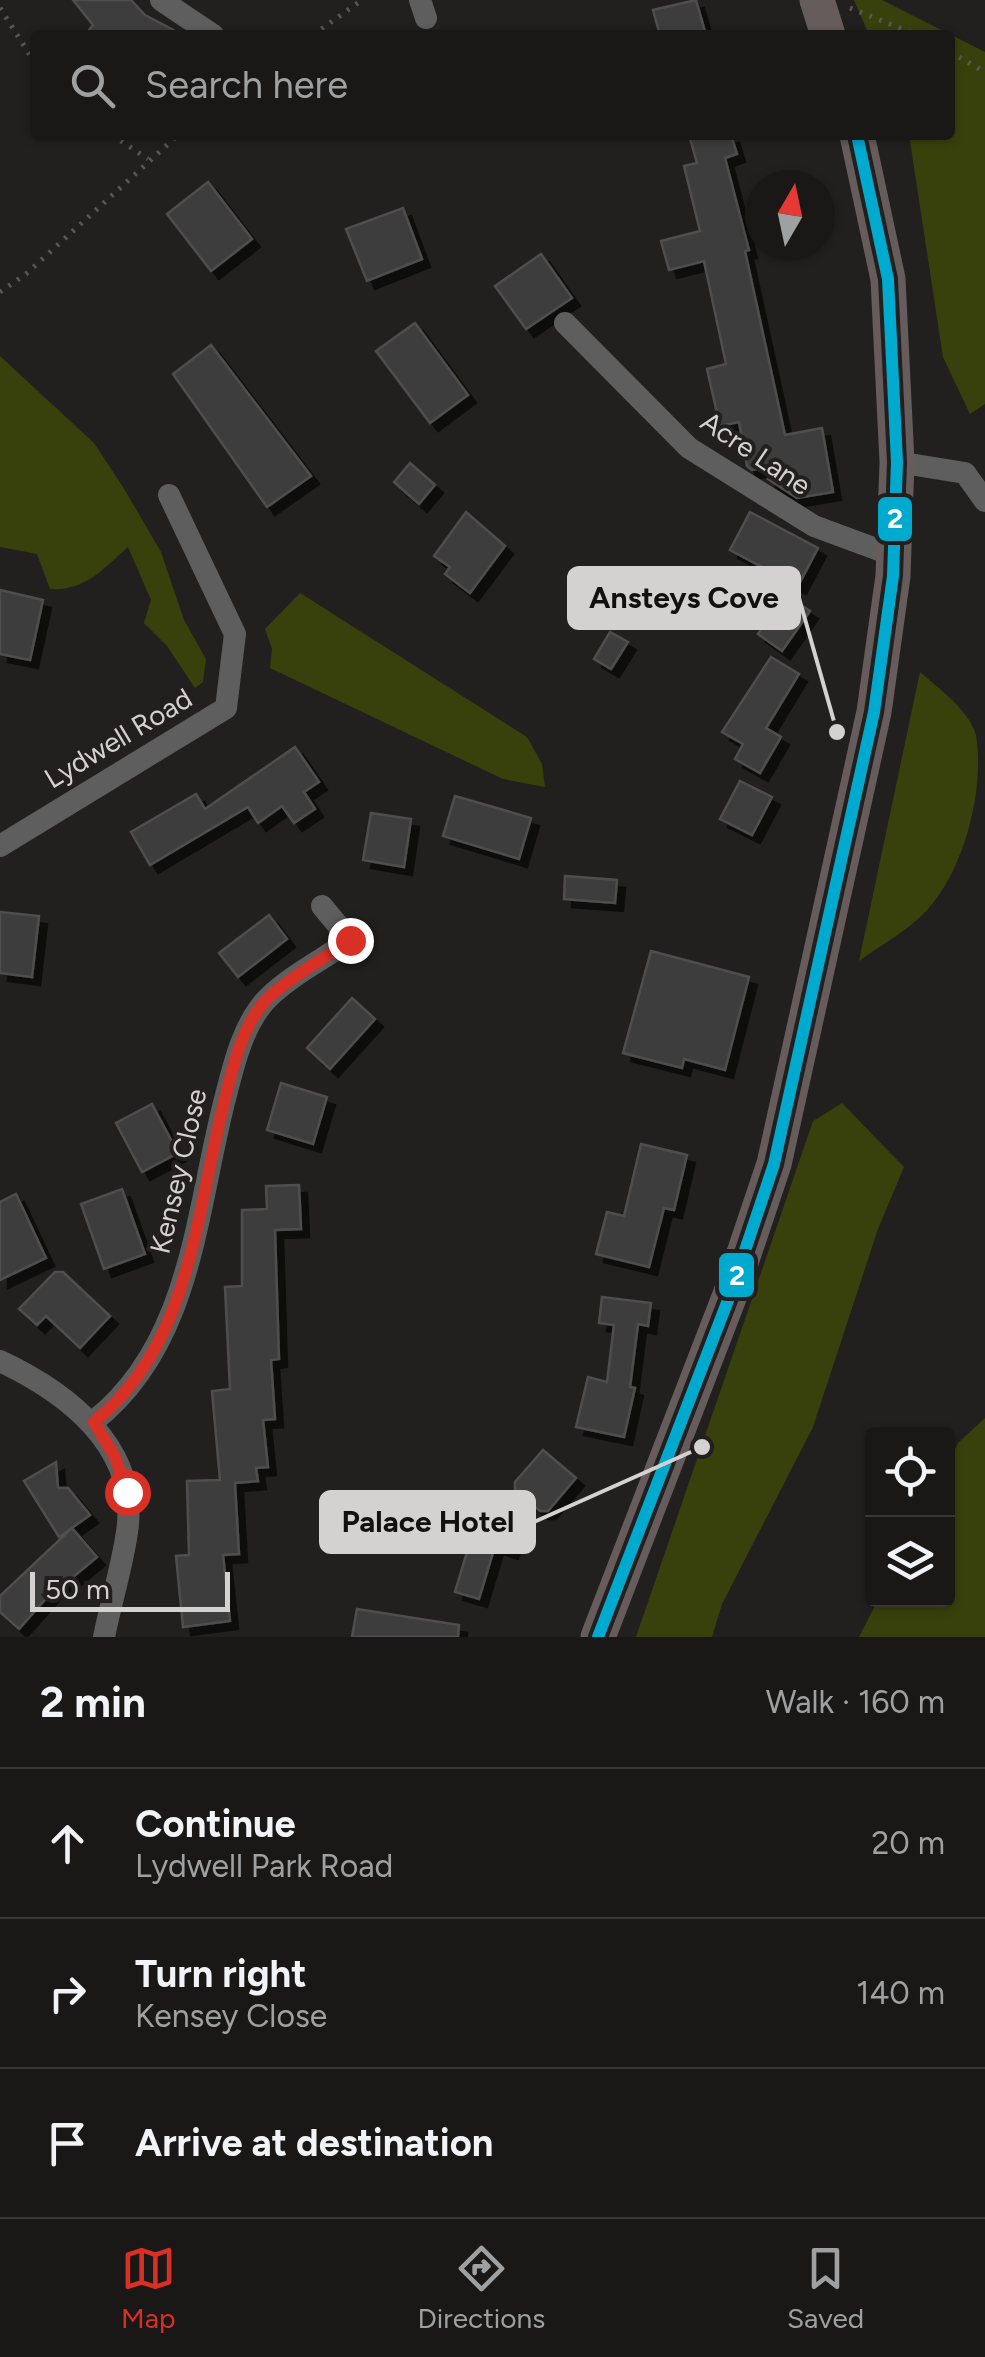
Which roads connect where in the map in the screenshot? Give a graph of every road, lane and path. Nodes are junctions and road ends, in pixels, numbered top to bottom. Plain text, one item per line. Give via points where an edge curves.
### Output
1 (160, 0) edge
2 (362, 0) edge
3 (0, 8) edge
4 (830, 14) edge
5 (206, 30) edge
6 (320, 30) edge
7 (897, 30) edge
8 (30, 55) edge
9 (955, 55) edge
10 (985, 72) edge
11 (120, 140) edge
12 (172, 140) edge
13 (858, 140) edge
14 (148, 159) junction
15 (0, 292) edge
16 (565, 323) dead end
17 (897, 462) junction
18 (168, 495) dead end
19 (985, 501) edge
20 (894, 556) junction
21 (0, 846) edge
22 (322, 906) dead end
23 (0, 1362) edge
24 (94, 1422) junction
25 (104, 1637) edge
26 (598, 1637) edge

1 - 5 street
2 - 6 path
3 - 8 path
4 - 7 path
9 - 10 path
11 - 14 path
12 - 14 path
13 - 17 main road via 888,279
14 - 15 path
16 - 20 street, Acre Lane via 688,448 814,526
17 - 19 street via 965,473
17 - 20 main road
18 - 21 street, Lydwell Road via 235,634 226,708
20 - 26 main road via 874,712 774,1164
22 - 24 street, Kensey Close via 350,940 268,998 247,1029 170,1317 153,1357 118,1403
23 - 24 street
24 - 25 street via 127,1492 128,1530

